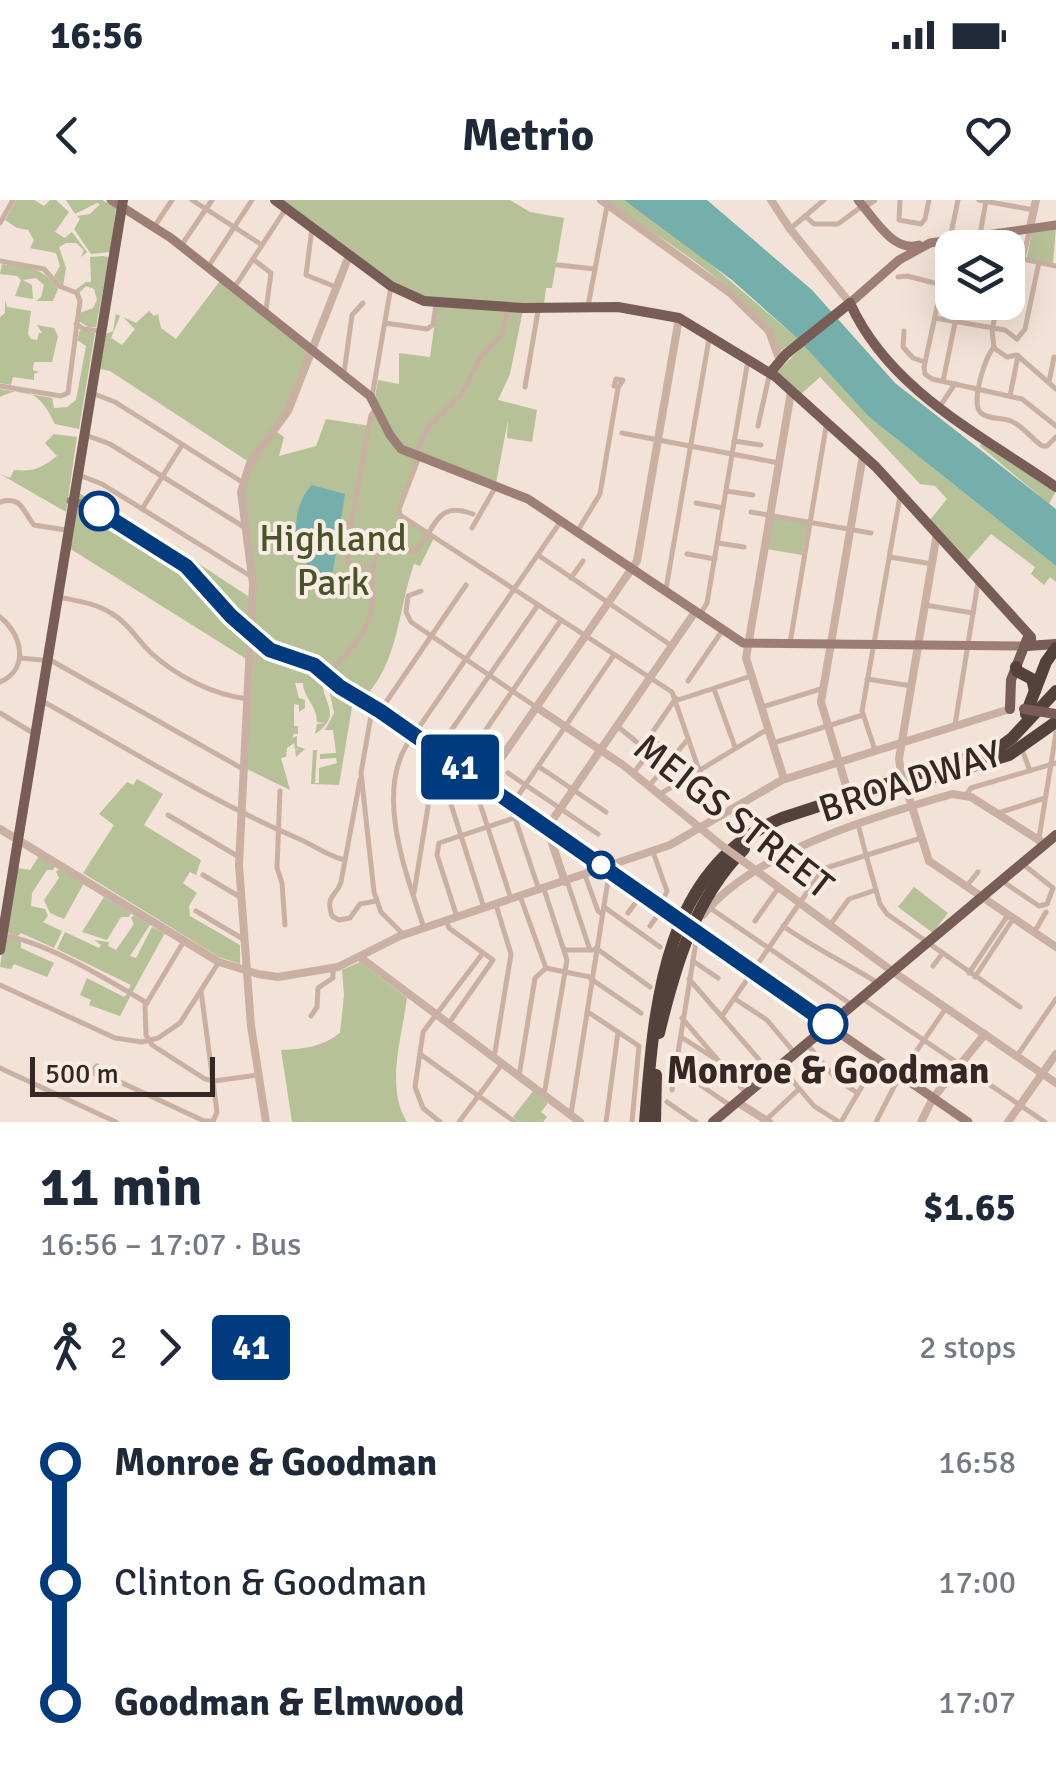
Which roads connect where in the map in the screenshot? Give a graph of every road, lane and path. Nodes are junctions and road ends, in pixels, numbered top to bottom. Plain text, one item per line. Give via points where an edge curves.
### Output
1 (13, 200) edge
2 (111, 200) edge
3 (172, 200) edge
4 (192, 200) edge
5 (212, 200) edge
6 (252, 200) edge
7 (275, 200) edge
8 (771, 200) edge
9 (824, 200) edge
10 (900, 200) edge
11 (929, 200) edge
12 (958, 200) edge
13 (979, 200) edge
14 (986, 201) edge
15 (1003, 201) edge
16 (126, 202) edge
17 (604, 202) edge
18 (865, 202) edge
19 (1035, 205) edge
20 (287, 208) junction
21 (206, 209) junction
22 (805, 216) junction
23 (0, 223) edge
24 (1056, 223) edge
25 (1030, 224) junction
26 (313, 225) junction
27 (154, 227) junction
28 (234, 227) junction
29 (790, 229) junction
30 (952, 230) edge
31 (980, 230) joint
32 (1004, 230) edge
33 (935, 240) edge
34 (935, 241) edge
35 (262, 245) junction
36 (181, 246) junction
37 (1025, 249) edge
38 (350, 253) junction
39 (904, 253) junction
40 (1025, 259) edge
41 (253, 260) junction
42 (0, 261) edge
43 (1039, 262) junction
44 (558, 264) dead end
45 (1056, 266) edge
46 (208, 267) junction
47 (595, 269) junction
48 (898, 277) dead end
49 (935, 283) edge
50 (391, 286) junction
51 (337, 287) junction
52 (234, 288) junction
53 (363, 303) dead end
54 (436, 304) junction
55 (588, 306) junction
56 (847, 306) junction
57 (508, 307) junction
58 (538, 308) junction
59 (266, 313) junction
60 (678, 318) junction
61 (934, 318) joint
62 (994, 320) edge
63 (955, 322) junction
64 (385, 323) junction
65 (76, 324) junction
66 (992, 330) junction
67 (100, 331) junction
68 (904, 332) dead end
69 (710, 337) junction
70 (1017, 339) junction
71 (773, 343) junction
72 (994, 347) junction
73 (313, 350) junction
74 (790, 351) junction
75 (1018, 355) junction
76 (1054, 357) edge
77 (748, 360) junction
78 (779, 362) junction
79 (925, 362) junction
80 (767, 371) junction
81 (344, 376) junction
82 (943, 381) junction
83 (1048, 382) junction
84 (955, 384) junction
85 (0, 386) edge
86 (614, 386) dead end
87 (525, 387) dead end
88 (979, 389) junction
89 (1056, 389) edge
90 (791, 392) junction
91 (92, 393) junction
92 (1010, 396) junction
93 (375, 402) junction
94 (941, 405) junction
95 (827, 424) junction
96 (758, 426) dead end
97 (1056, 426) edge
98 (611, 430) junction
99 (84, 434) junction
100 (1056, 437) edge
101 (657, 441) junction
102 (734, 441) junction
103 (182, 445) junction
104 (761, 446) dead end
105 (690, 447) junction
106 (732, 454) junction
107 (862, 455) junction
108 (416, 456) junction
109 (779, 463) junction
110 (80, 476) junction
111 (162, 477) junction
112 (242, 482) junction
113 (1054, 482) edge
114 (497, 486) junction
115 (726, 491) junction
116 (900, 493) junction
117 (753, 495) dead end
118 (0, 502) edge
119 (73, 502) junction
120 (696, 504) dead end
121 (723, 508) junction
122 (142, 509) junction
123 (751, 512) dead end
124 (473, 514) dead end
125 (770, 516) junction
126 (561, 521) junction
127 (810, 522) junction
128 (244, 528) junction
129 (472, 528) dead end
130 (850, 530) junction
131 (69, 531) junction
132 (577, 532) junction
133 (871, 533) dead end
134 (937, 533) junction
135 (430, 534) junction
136 (718, 542) junction
137 (744, 547) dead end
138 (687, 554) dead end
139 (538, 555) junction
140 (889, 557) junction
141 (715, 559) junction
142 (583, 561) dead end
143 (932, 564) junction
144 (372, 567) junction
145 (364, 569) junction
146 (632, 569) junction
147 (252, 578) junction
148 (571, 578) junction
149 (370, 580) junction
150 (979, 580) junction
151 (466, 585) dead end
152 (514, 589) junction
153 (421, 591) dead end
154 (666, 592) junction
155 (58, 597) junction
156 (608, 603) junction
157 (538, 605) junction
158 (925, 605) junction
159 (973, 613) junction
160 (698, 614) junction
161 (0, 617) edge
162 (561, 620) junction
163 (722, 631) junction
164 (250, 634) junction
165 (432, 636) junction
166 (585, 636) junction
167 (748, 643) junction
168 (790, 644) junction
169 (831, 644) junction
170 (874, 644) junction
171 (918, 645) junction
172 (968, 645) junction
173 (672, 646) junction
174 (1029, 646) junction
175 (1055, 646) edge
176 (614, 655) junction
177 (20, 658) junction
178 (48, 660) junction
179 (466, 660) junction
180 (1017, 669) junction
181 (326, 674) junction
182 (490, 676) junction
183 (752, 676) junction
184 (650, 678) junction
185 (868, 679) junction
186 (688, 681) dead end
187 (0, 682) edge
188 (912, 686) junction
189 (824, 688) junction
190 (714, 689) junction
191 (513, 691) junction
192 (248, 699) junction
193 (42, 700) junction
194 (676, 700) junction
195 (1056, 702) edge
196 (536, 706) junction
197 (762, 708) junction
198 (1026, 708) junction
199 (376, 709) junction
200 (1010, 709) junction
201 (0, 713) edge
202 (863, 715) junction
203 (1056, 722) edge
204 (566, 726) junction
205 (617, 726) junction
206 (827, 726) junction
207 (955, 726) junction
208 (768, 728) junction
209 (1056, 733) edge
210 (36, 734) junction
211 (414, 735) junction
212 (650, 736) dead end
213 (689, 738) junction
214 (902, 742) junction
215 (638, 743) dead end
216 (657, 743) dead end
217 (773, 744) junction
218 (735, 748) junction
219 (601, 750) junction
220 (437, 751) junction
221 (875, 751) junction
222 (1023, 752) dead end
223 (975, 756) junction
224 (839, 762) junction
225 (1054, 763) edge
226 (456, 764) junction
227 (538, 766) junction
228 (243, 769) junction
229 (699, 770) junction
230 (1030, 771) junction
231 (361, 773) junction
232 (508, 773) dead end
233 (633, 774) junction
234 (784, 779) junction
235 (525, 784) junction
236 (479, 785) junction
237 (649, 786) junction
238 (904, 789) junction
239 (573, 790) junction
240 (280, 791) dead end
241 (966, 794) junction
242 (658, 795) junction
243 (1045, 798) junction
244 (513, 803) junction
245 (912, 806) junction
246 (561, 808) junction
247 (241, 812) junction
248 (606, 812) dead end
249 (998, 814) junction
250 (168, 815) dead end
251 (514, 818) junction
252 (367, 823) junction
253 (858, 824) junction
254 (352, 825) junction
255 (487, 827) junction
256 (0, 828) edge
257 (548, 828) junction
258 (698, 828) junction
259 (278, 830) junction
260 (598, 834) dead end
261 (757, 834) junction
262 (1056, 834) edge
263 (460, 836) junction
264 (921, 838) junction
265 (19, 840) junction
266 (1042, 842) junction
267 (652, 852) junction
268 (1056, 852) edge
269 (866, 855) junction
270 (239, 857) junction
271 (346, 860) junction
272 (1022, 862) junction
273 (608, 870) junction
274 (757, 870) junction
275 (978, 872) dead end
276 (204, 875) dead end
277 (585, 875) junction
278 (1000, 880) junction
279 (566, 882) junction
280 (779, 887) junction
281 (966, 887) junction
282 (542, 890) junction
283 (876, 890) junction
284 (642, 894) junction
285 (240, 897) junction
286 (414, 897) junction
287 (516, 898) junction
288 (981, 898) junction
289 (376, 901) junction
290 (800, 902) junction
291 (496, 904) junction
292 (709, 907) junction
293 (484, 908) junction
294 (661, 908) junction
295 (603, 910) junction
296 (196, 911) dead end
297 (628, 912) dead end
298 (1046, 912) dead end
299 (457, 917) junction
300 (1011, 917) junction
301 (677, 920) junction
302 (446, 921) junction
303 (755, 921) dead end
304 (830, 925) junction
305 (285, 926) dead end
306 (650, 926) dead end
307 (783, 926) junction
308 (424, 928) junction
309 (1034, 932) junction
310 (693, 934) junction
311 (404, 935) junction
312 (2, 936) junction
313 (244, 939) junction
314 (184, 941) junction
315 (927, 943) junction
316 (660, 947) dead end
317 (1056, 947) edge
318 (768, 948) junction
319 (594, 949) junction
320 (0, 950) edge
321 (565, 950) junction
322 (483, 953) junction
323 (942, 954) junction
324 (361, 958) junction
325 (693, 961) junction
326 (219, 962) junction
327 (933, 966) dead end
328 (546, 968) junction
329 (332, 969) junction
330 (892, 971) junction
331 (248, 972) junction
332 (752, 972) junction
333 (565, 973) junction
334 (972, 975) junction
335 (591, 978) junction
336 (718, 978) dead end
337 (689, 979) junction
338 (878, 983) junction
339 (0, 985) edge
340 (650, 987) dead end
341 (202, 991) junction
342 (734, 998) junction
343 (1056, 999) edge
344 (856, 1002) junction
345 (146, 1003) junction
346 (1020, 1007) dead end
347 (946, 1008) junction
348 (588, 1012) junction
349 (640, 1013) dead end
350 (437, 1015) junction
351 (310, 1016) dead end
352 (722, 1016) junction
353 (682, 1018) junction
354 (449, 1024) junction
355 (829, 1025) junction
356 (618, 1032) junction
357 (655, 1033) junction
358 (985, 1034) junction
359 (680, 1036) junction
360 (923, 1040) junction
361 (149, 1041) junction
362 (807, 1044) junction
363 (420, 1054) junction
364 (795, 1054) junction
365 (1056, 1054) edge
366 (1016, 1056) junction
367 (717, 1058) junction
368 (878, 1059) junction
369 (498, 1060) junction
370 (959, 1065) junction
371 (0, 1068) edge
372 (677, 1069) junction
373 (776, 1070) junction
374 (101, 1073) dead end
375 (1042, 1073) junction
376 (258, 1075) junction
377 (900, 1075) junction
378 (518, 1076) junction
379 (214, 1082) junction
380 (1056, 1083) edge
381 (799, 1089) junction
382 (672, 1090) dead end
383 (856, 1092) junction
384 (544, 1095) junction
385 (478, 1096) junction
386 (933, 1098) junction
387 (738, 1100) junction
388 (667, 1102) dead end
389 (1023, 1109) junction
390 (571, 1116) junction
391 (961, 1120) edge
392 (116, 1122) edge
393 (266, 1122) edge
394 (440, 1122) edge
395 (459, 1122) edge
396 (515, 1122) edge
397 (580, 1122) edge
398 (606, 1122) edge
399 (644, 1122) edge
400 (696, 1122) edge
401 (713, 1122) edge
402 (767, 1122) edge
403 (840, 1122) edge
404 (876, 1122) edge
405 (921, 1122) edge
406 (1008, 1122) edge
407 (1042, 1122) edge

1 - 23 street
2 - 16 main road
3 - 27 street
4 - 21 street
5 - 21 street
6 - 28 street
7 - 20 main road
8 - 29 street
9 - 22 street
10 - 11 street via 899,220 918,224
12 - 30 street
13 - 14 street
14 - 15 street
14 - 31 street
15 - 19 street
16 - 27 main road
16 - 67 main road
17 - 47 street
17 - 71 street via 730,293 765,326
18 - 22 street via 838,224 814,224
18 - 39 main road
19 - 25 street
20 - 26 main road
20 - 35 street
21 - 28 street
21 - 36 street
22 - 29 street
24 - 25 main road
25 - 31 main road
25 - 32 main road
25 - 37 street
26 - 38 main road
26 - 51 street via 306,275
27 - 36 main road
28 - 35 street
28 - 46 street
29 - 56 street
33 - 39 main road
34 - 39 main road
35 - 41 street
36 - 46 main road
38 - 50 main road
38 - 51 street
39 - 56 main road
39 - 56 main road
40 - 43 street
41 - 52 street
41 - 59 street via 271,273
42 - 65 street via 44,268 77,294
43 - 45 street
43 - 70 street
44 - 47 street
46 - 52 main road
47 - 55 street
48 - 49 street
50 - 54 main road
50 - 64 street
51 - 73 street
52 - 59 main road
53 - 81 street via 352,315
54 - 57 main road
54 - 64 street via 427,329
55 - 58 main road
55 - 60 main road
56 - 74 main road
56 - 94 main road via 865,320 893,362
56 - 94 main road via 893,369
57 - 58 main road
57 - 108 street via 502,335 484,352 462,394 429,426
58 - 87 street
59 - 73 main road
60 - 69 main road
60 - 101 street
61 - 63 street
61 - 79 street
62 - 66 street
63 - 66 street
63 - 82 street
64 - 93 street
65 - 67 street
65 - 85 street via 68,393
66 - 70 street
66 - 72 street
67 - 91 main road
67 - 99 main road
68 - 79 street via 903,347
69 - 77 main road
69 - 105 street
70 - 75 street
71 - 74 street via 780,352
71 - 78 street
72 - 75 street via 1007,357
72 - 88 street
73 - 81 main road
73 - 112 street via 288,411
74 - 78 main road
75 - 83 street
75 - 92 street
76 - 83 street
77 - 80 main road
77 - 102 street
78 - 80 main road
79 - 82 street via 928,376
80 - 90 main road
80 - 96 street
81 - 93 main road
82 - 84 street
83 - 89 street
84 - 88 street
84 - 94 street
86 - 98 street via 623,380
88 - 92 street
88 - 100 street via 976,404 983,414 1014,422 1041,446
90 - 95 main road
90 - 109 street
91 - 99 main road
91 - 103 street
92 - 97 street
93 - 108 main road via 393,440
93 - 145 street via 346,544 350,565
94 - 113 main road
95 - 107 main road
95 - 127 street
98 - 101 street
98 - 132 street via 599,498
99 - 110 main road
99 - 111 street
99 - 119 main road
101 - 105 street
101 - 146 street
102 - 104 street
102 - 106 street
103 - 111 street
103 - 112 street
105 - 106 street
105 - 154 street
106 - 109 street
106 - 115 street
107 - 116 main road
107 - 130 street
108 - 114 main road
108 - 135 street via 399,513
109 - 125 street
110 - 119 main road
110 - 122 street
111 - 122 street
111 - 128 street
112 - 128 street
114 - 126 main road
114 - 129 street
115 - 117 street
115 - 121 street
116 - 134 main road
116 - 140 street
118 - 131 street via 21,504 34,525
119 - 131 main road
119 - 164 main road via 176,558
120 - 121 street
121 - 136 street
122 - 147 street
123 - 125 street
124 - 135 street via 448,509
125 - 127 street
125 - 167 street
126 - 132 main road
126 - 139 street
127 - 130 street
127 - 168 street
128 - 147 street
130 - 133 street
130 - 169 street
131 - 155 main road
132 - 146 main road
134 - 143 street
134 - 150 main road
135 - 144 street via 415,552 380,550
135 - 152 street
136 - 137 street
136 - 141 street
138 - 141 street
139 - 148 street
139 - 152 street
140 - 143 street
140 - 170 street
141 - 160 street via 708,602
142 - 148 street
143 - 158 street
144 - 145 street
144 - 149 street
145 - 149 street
146 - 154 main road
146 - 156 street
147 - 164 street
148 - 156 street
149 - 181 street via 366,626
150 - 159 street
150 - 174 main road via 1032,638
151 - 165 street
152 - 157 street
152 - 179 street
153 - 165 street, MEIGS STREET via 409,593 406,612
154 - 160 main road
155 - 178 main road
155 - 192 street via 113,614 155,656 199,685
156 - 166 street
156 - 173 street
157 - 162 street
157 - 182 street
158 - 159 street
158 - 171 street
159 - 172 street
160 - 163 main road
160 - 173 street
161 - 177 street via 16,635
162 - 166 street
162 - 191 street
163 - 167 main road
163 - 186 street
164 - 181 main road via 278,655
164 - 192 street
165 - 179 street, MEIGS STREET
165 - 199 street
166 - 176 street
166 - 196 street
167 - 168 main road
167 - 183 street
168 - 169 main road
169 - 170 main road
169 - 189 street
170 - 171 main road
170 - 185 street
171 - 172 main road
171 - 188 street
172 - 174 main road
172 - 207 street
173 - 184 street
174 - 175 main road
174 - 180 main road
175 - 198 highway
176 - 184 street
176 - 204 street
177 - 178 street
177 - 187 street
178 - 193 main road
178 - 228 street
179 - 182 street, MEIGS STREET
179 - 211 street
180 - 198 highway via 1034,683
180 - 200 main road
181 - 199 main road
182 - 191 street, MEIGS STREET
182 - 220 street
183 - 190 street
183 - 197 street
184 - 194 street
184 - 205 street
185 - 188 street
185 - 202 street
188 - 214 street
189 - 197 street
189 - 206 street
190 - 194 street
190 - 218 street
191 - 196 street, MEIGS STREET
191 - 226 street
192 - 228 street
193 - 210 main road
193 - 247 street
194 - 212 street
194 - 213 street
195 - 198 main road, bridge
195 - 223 highway via 1017,737
195 - 238 highway via 1006,750
196 - 204 street, MEIGS STREET
196 - 236 street
197 - 208 street
198 - 200 main road
198 - 223 highway via 1006,739
199 - 211 main road
199 - 231 street
200 - 207 street
201 - 210 street
202 - 206 street
202 - 221 street
203 - 238 highway via 1007,756
204 - 219 street, MEIGS STREET
204 - 227 street
205 - 215 street
205 - 219 street
206 - 217 street
206 - 224 street
207 - 214 street
208 - 217 street
208 - 218 street
209 - 225 street
210 - 265 main road
211 - 220 main road
211 - 286 street via 398,762 394,786 400,855
213 - 229 street
213 - 237 street
214 - 221 street
214 - 238 street, bridge
216 - 233 street
217 - 234 street
218 - 229 street
219 - 233 street, MEIGS STREET
219 - 239 street
220 - 226 main road
220 - 286 street
221 - 224 street
222 - 230 street
223 - 261 highway via 790,815
224 - 234 street
224 - 253 street, bridge
225 - 230 street, BROADWAY
225 - 243 street
226 - 236 main road
226 - 263 street via 447,792
227 - 235 street
227 - 239 street
228 - 247 street
229 - 242 street
230 - 241 street, BROADWAY
231 - 252 street
231 - 254 street
232 - 235 street
233 - 237 street, MEIGS STREET
234 - 258 street
235 - 244 street
235 - 246 street
236 - 244 main road
236 - 255 street
237 - 242 street, MEIGS STREET
238 - 245 street
238 - 261 highway
239 - 246 street
239 - 248 street
240 - 259 street
241 - 245 street, BROADWAY
241 - 249 street
242 - 258 street, MEIGS STREET
243 - 249 street
243 - 266 street
244 - 251 street
244 - 257 main road
245 - 253 street, BROADWAY
245 - 264 street
246 - 257 street
246 - 260 street
247 - 259 street
247 - 270 street
249 - 266 street
250 - 270 street
251 - 255 street
251 - 282 street
252 - 254 street
252 - 289 street
253 - 269 street
253 - 274 street, BROADWAY
254 - 271 street
255 - 263 street
255 - 287 street
256 - 265 street
257 - 273 main road
257 - 279 street
258 - 267 street
258 - 274 street, MEIGS STREET, bridge
259 - 271 street
259 - 305 street
261 - 301 highway via 708,865
261 - 310 highway via 713,886
261 - 357 highway via 720,869 687,923
262 - 266 main road
263 - 293 street
263 - 299 street via 439,844 437,854
264 - 269 street
264 - 281 street via 929,861
265 - 312 main road
265 - 314 street
266 - 268 main road
266 - 272 main road
267 - 273 street
267 - 294 street via 667,892
269 - 283 street
269 - 290 street via 825,868
270 - 285 street
271 - 289 street via 330,898 333,918 350,918 360,904
272 - 278 main road
272 - 278 street via 1053,888 1050,901 1039,906
273 - 277 street
273 - 284 main road
273 - 295 street
274 - 280 street, MEIGS STREET
274 - 292 street, BROADWAY
275 - 281 street
276 - 285 street
277 - 279 street
277 - 295 street via 598,912
278 - 288 main road
279 - 282 street
279 - 319 street
280 - 290 street, MEIGS STREET
280 - 303 street
281 - 288 street
282 - 287 street
282 - 321 street
283 - 304 street via 850,898
283 - 315 street via 884,911
284 - 294 main road
284 - 297 street
285 - 313 street
286 - 308 street
287 - 291 street
287 - 328 street
288 - 300 street
288 - 315 main road
289 - 311 street
290 - 304 street, MEIGS STREET
290 - 307 street
291 - 293 street
291 - 369 street via 511,954
292 - 310 street, BROADWAY
292 - 318 street
293 - 299 street
294 - 301 main road
294 - 306 street
295 - 316 street
295 - 319 street
296 - 313 street
298 - 309 street
299 - 302 street
300 - 309 street
300 - 334 street
301 - 310 main road, bridge
301 - 357 highway via 658,970
302 - 308 street
302 - 322 street
304 - 330 street, MEIGS STREET
307 - 318 street
307 - 338 street
308 - 311 street
309 - 317 street
310 - 325 street
310 - 332 main road
310 - 357 highway
311 - 324 street
312 - 320 main road
312 - 345 street via 98,974
313 - 331 street
314 - 326 street
314 - 345 street
315 - 323 street
315 - 330 main road
318 - 332 street
318 - 344 street
319 - 321 street
319 - 335 street
319 - 340 street
321 - 333 street
322 - 350 street
322 - 354 street via 493,960
323 - 327 street
323 - 334 street
324 - 329 street
324 - 350 street
325 - 336 street
325 - 337 street
326 - 331 street
326 - 341 street
328 - 333 street
328 - 378 street via 535,979
329 - 331 street via 284,977
329 - 351 street
330 - 338 main road
330 - 347 street, MEIGS STREET
331 - 376 street
332 - 342 street
332 - 355 main road
333 - 335 street
333 - 384 street
334 - 346 street
335 - 348 street
335 - 349 street
337 - 352 street
337 - 353 street
338 - 344 main road
339 - 361 street via 115,1038
341 - 361 street via 180,1024
341 - 379 street
342 - 352 street
342 - 364 street via 769,1022
343 - 366 street
344 - 355 main road
344 - 360 street
345 - 361 street
347 - 358 street, MEIGS STREET
347 - 360 street
348 - 356 street
348 - 390 street
350 - 354 street
350 - 363 street via 424,1032
352 - 373 street
353 - 359 street
353 - 367 street
354 - 369 street
355 - 362 main road
355 - 368 main road
356 - 398 street
356 - 399 street via 639,1046
357 - 399 highway
358 - 366 street, MEIGS STREET
358 - 370 street
359 - 367 street
359 - 372 street
360 - 370 street
360 - 377 street
361 - 379 street
362 - 364 main road
362 - 383 street
363 - 385 street
363 - 394 street via 416,1094
364 - 373 main road
365 - 375 street
366 - 375 street, MEIGS STREET
367 - 387 street
368 - 377 main road
368 - 383 street
369 - 378 street
369 - 385 street
370 - 386 street
370 - 389 street
371 - 392 street
372 - 382 street
372 - 387 street
373 - 381 street
373 - 387 main road
374 - 379 street via 208,1122 217,1112
375 - 380 street, MEIGS STREET
375 - 389 street
376 - 379 street
376 - 393 street
377 - 386 main road
377 - 404 street
378 - 384 street
381 - 402 street
381 - 403 street
383 - 403 street
384 - 390 street
385 - 395 street
385 - 396 street
386 - 391 main road
386 - 405 street
387 - 401 main road
387 - 402 street
388 - 400 street
389 - 406 street
389 - 407 street
390 - 397 street

